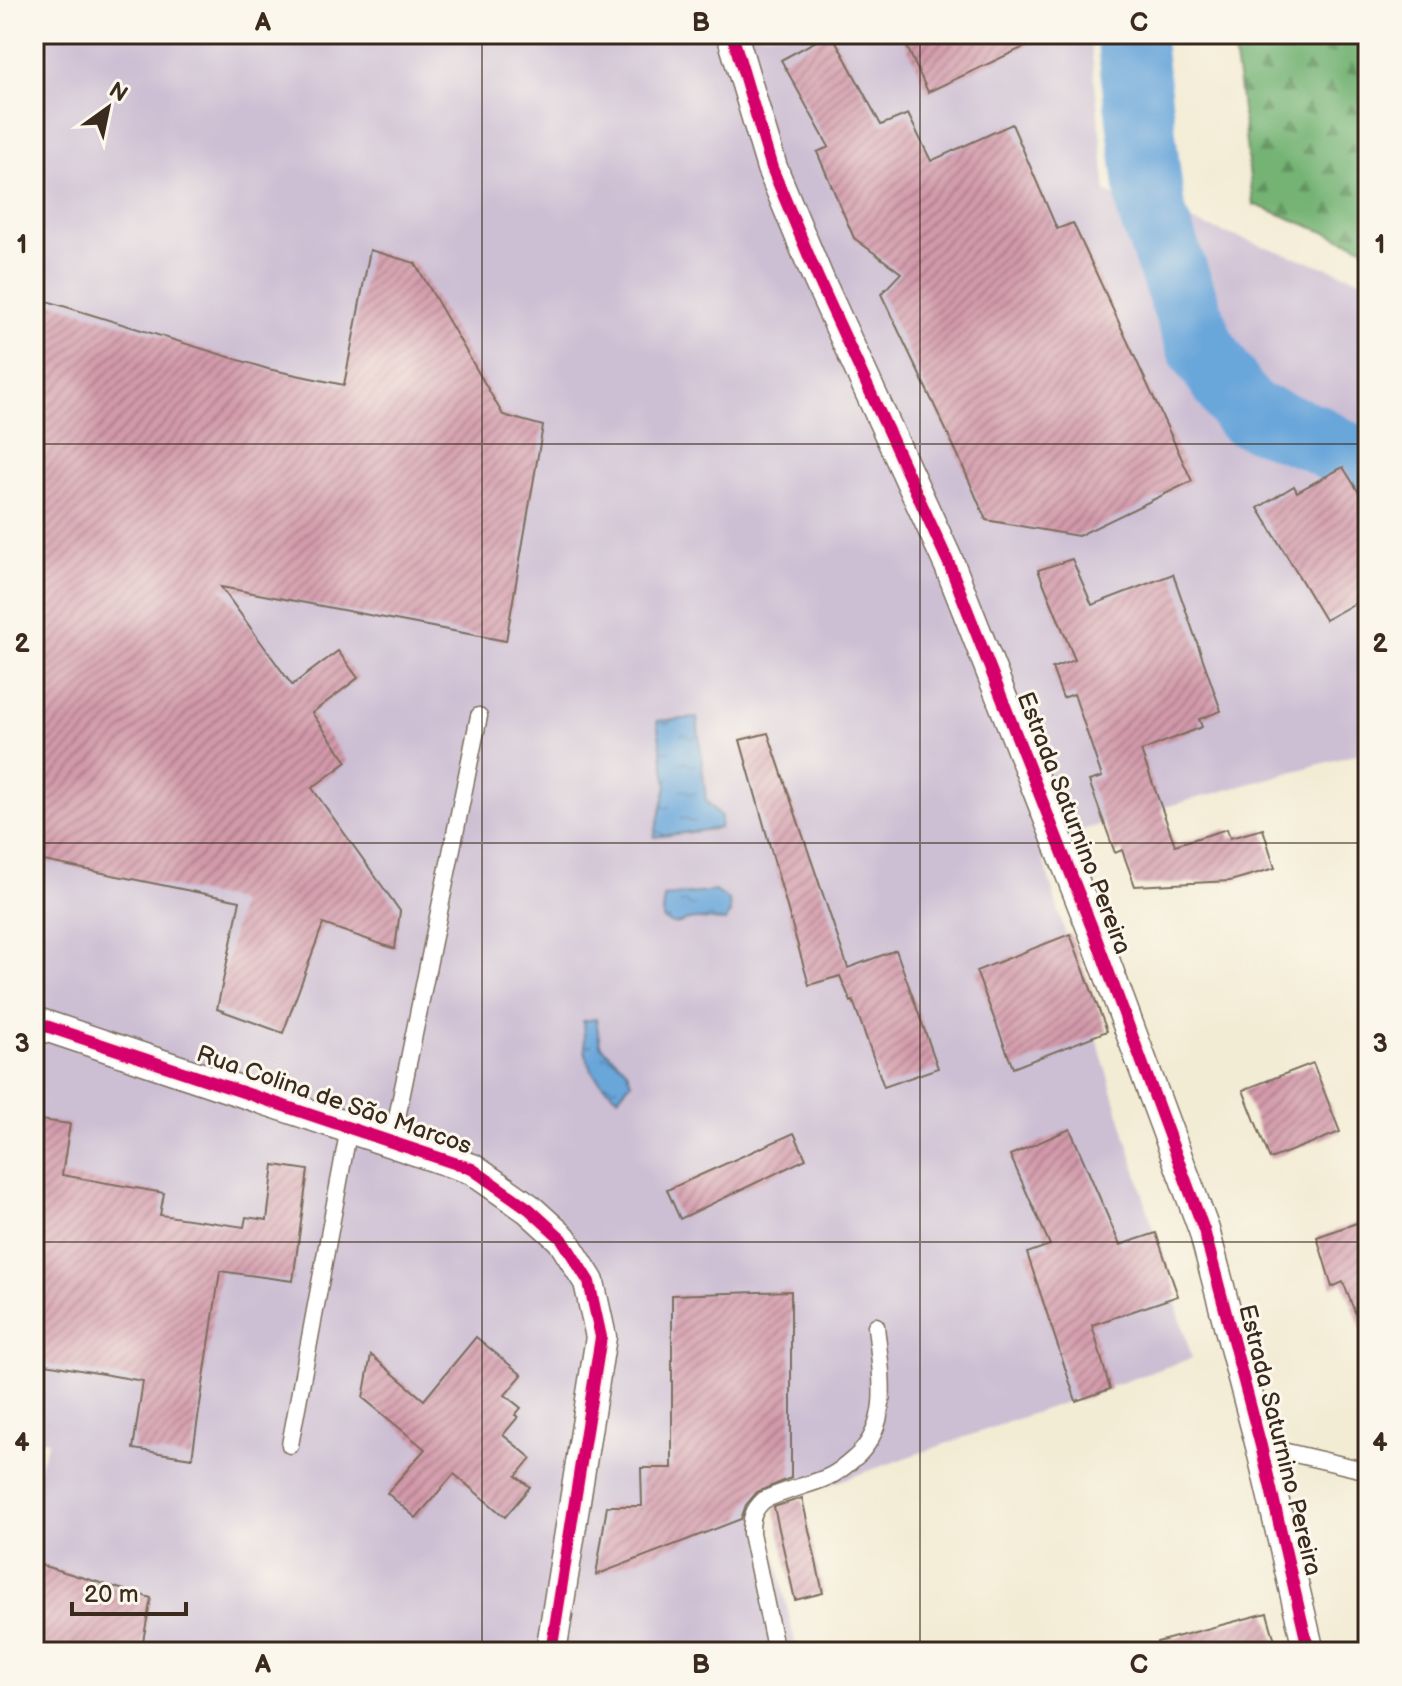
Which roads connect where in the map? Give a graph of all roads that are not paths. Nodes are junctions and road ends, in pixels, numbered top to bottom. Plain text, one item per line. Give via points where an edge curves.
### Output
1 (732, 34) edge
2 (479, 716) dead end
3 (34, 1022) edge
4 (349, 1128) junction
5 (392, 1142) junction
6 (876, 1326) dead end
7 (290, 1445) dead end
8 (1261, 1446) junction
9 (1368, 1471) edge
10 (551, 1652) edge
11 (776, 1652) edge
12 (1309, 1652) edge

1 - 8 street, Estrada Saturnino Pereira via 772,168 950,566 1096,938 1204,1230
2 - 5 lane
3 - 4 street, Rua Colina de São Marcos
4 - 5 street, Rua Colina de São Marcos
4 - 7 lane
5 - 10 street, Rua Colina de São Marcos via 472,1169 529,1209 562,1239 589,1282 601,1337
6 - 11 lane via 882,1400 869,1444 831,1476 764,1500 751,1518
8 - 9 lane
8 - 12 street, Estrada Saturnino Pereira

